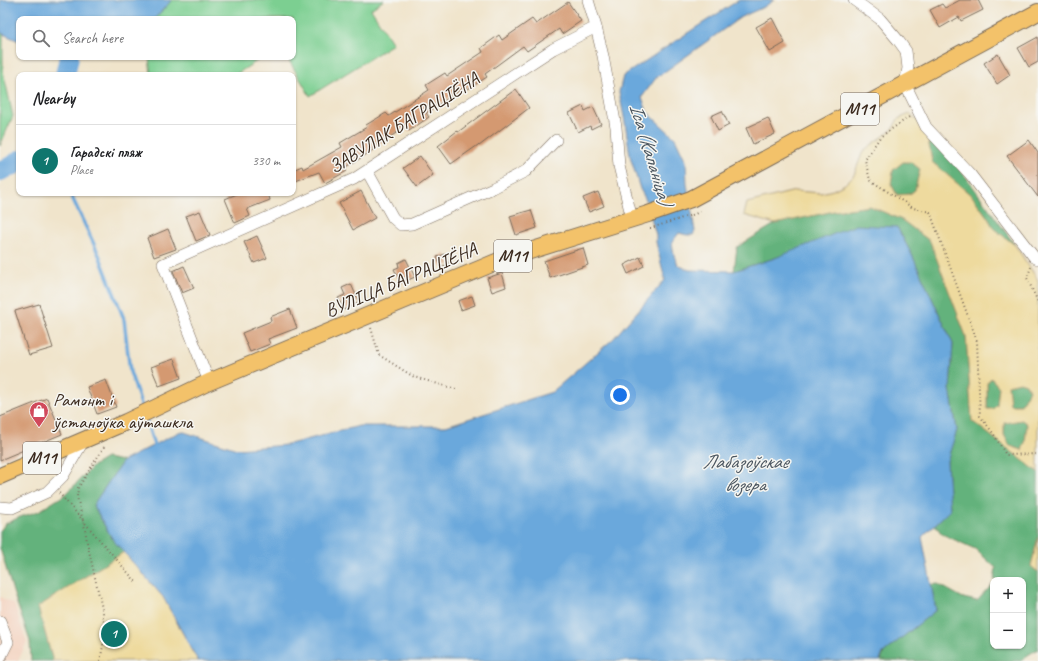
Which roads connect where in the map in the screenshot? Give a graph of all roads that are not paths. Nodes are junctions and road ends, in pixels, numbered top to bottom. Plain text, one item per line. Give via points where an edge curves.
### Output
1 (588, 0) edge
2 (854, 0) edge
3 (1038, 12) edge
4 (596, 27) junction
5 (905, 84) junction
6 (556, 140) dead end
7 (367, 171) junction
8 (632, 219) junction
9 (1037, 260) edge
10 (209, 382) junction
11 (84, 440) junction
12 (0, 476) edge
13 (0, 507) edge
14 (0, 621) edge
15 (0, 658) edge

1 - 4 street
2 - 5 street via 880,19 906,51 908,68
3 - 5 highway, ВУЛІЦА БАГРАЦІЁНА / М11
4 - 7 street, ЗАВУЛАК БАГРАЦІЁНА via 553,49
4 - 8 street via 616,127 620,166
5 - 8 highway, ВУЛІЦА БАГРАЦІЁНА / М11 via 693,207 650,221
5 - 9 street via 926,127 970,174
6 - 7 street via 526,171 412,224 402,225 393,218
7 - 10 street, ЗАВУЛАК БАГРАЦІЁНА via 164,264
8 - 10 highway, ВУЛІЦА БАГРАЦІЁНА / М11 via 502,260
10 - 11 highway, ВУЛІЦА БАГРАЦІЁНА / М11
11 - 12 highway, ВУЛІЦА БАГРАЦІЁНА / М11
11 - 13 street via 63,476 47,492 12,508
14 - 15 street via 8,642

